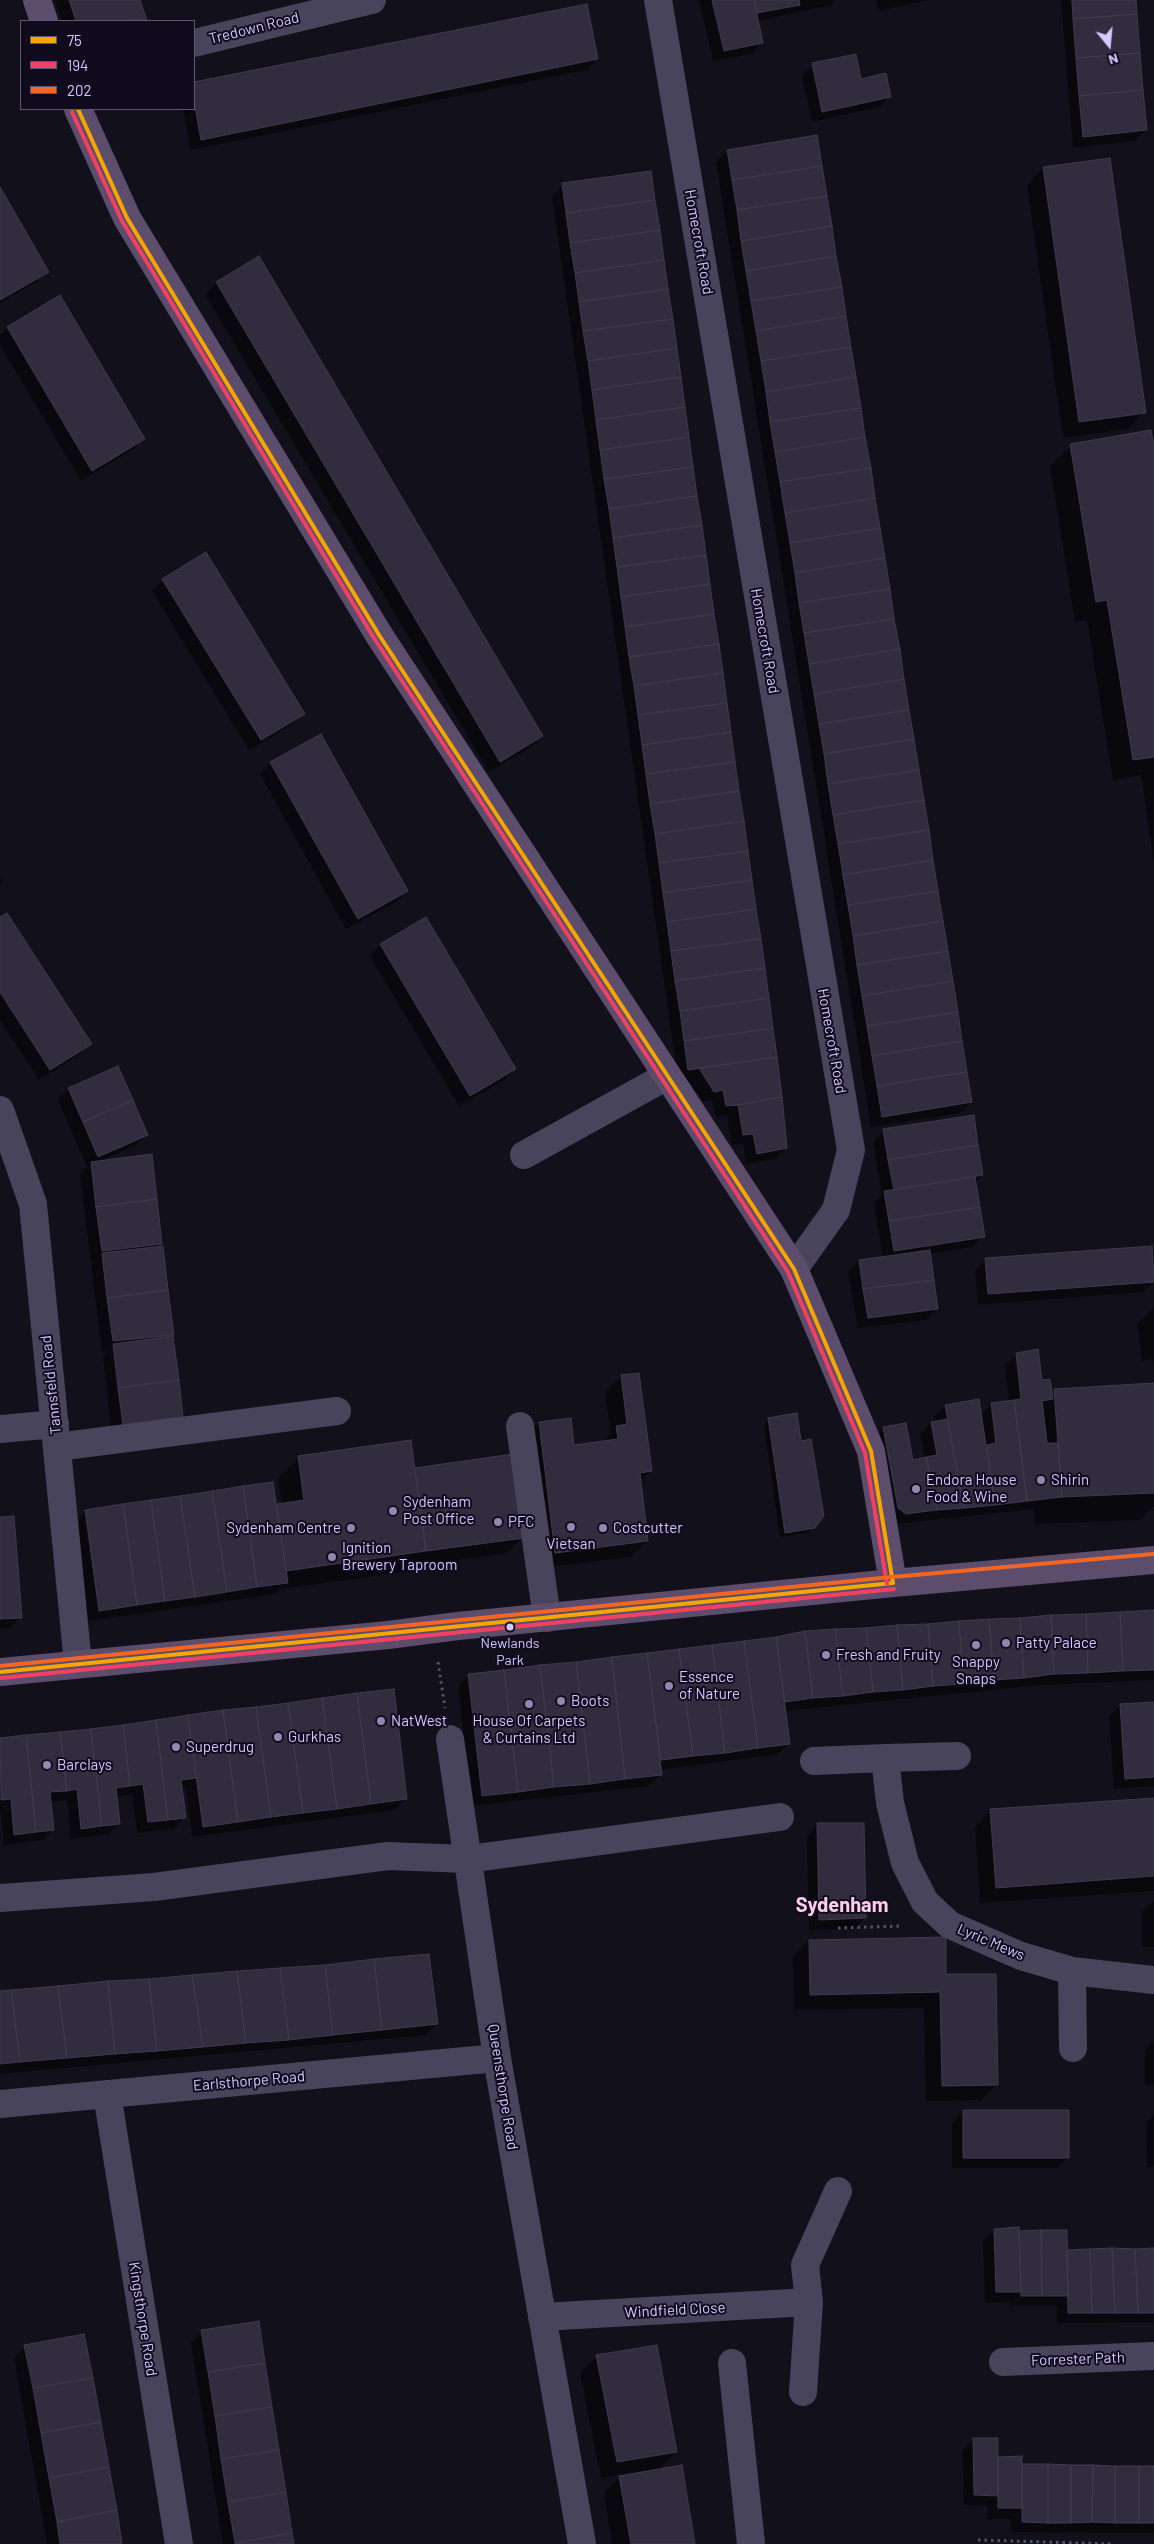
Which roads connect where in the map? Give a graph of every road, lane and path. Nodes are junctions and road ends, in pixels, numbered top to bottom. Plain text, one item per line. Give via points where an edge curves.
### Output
1 (37, 0) edge
2 (372, 0) edge
3 (658, 0) edge
4 (326, 5) edge
5 (44, 20) edge
6 (195, 43) edge
7 (78, 110) edge
8 (668, 1076) junction
9 (0, 1110) edge
10 (524, 1155) dead end
11 (794, 1269) junction
12 (337, 1411) dead end
13 (520, 1426) dead end
14 (0, 1429) edge
15 (56, 1435) junction
16 (1154, 1560) edge
17 (893, 1583) junction
18 (547, 1618) junction
19 (434, 1629) junction
20 (78, 1664) junction
21 (0, 1672) edge
22 (450, 1739) joint
23 (957, 1756) dead end
24 (885, 1758) junction
25 (814, 1761) dead end
26 (780, 1817) dead end
27 (468, 1859) junction
28 (0, 1898) edge
29 (950, 1925) junction
30 (838, 1928) dead end
31 (1072, 1971) junction
32 (1154, 1980) edge
33 (1073, 2048) dead end
34 (497, 2058) junction
35 (107, 2094) junction
36 (0, 2104) edge
37 (838, 2191) dead end
38 (809, 2302) junction
39 (542, 2317) junction
40 (1154, 2356) edge
41 (1002, 2362) dead end
42 (732, 2363) dead end
43 (803, 2392) dead end
44 (978, 2540) dead end
45 (179, 2544) edge
46 (582, 2544) edge
47 (751, 2544) edge
48 (1113, 2544) edge

1 - 5 main road
2 - 4 street, Tredown Road
3 - 11 street, Homecroft Road via 851,1150 836,1210
4 - 6 street, Tredown Road
7 - 8 main road via 127,218 379,636
8 - 10 street
8 - 11 main road
9 - 15 street, Tannsfeld Road via 33,1204
11 - 17 main road via 871,1450
12 - 15 street
13 - 18 street
14 - 15 street
15 - 20 street, Tannsfeld Road
16 - 17 main road
17 - 18 main road
18 - 19 main road
19 - 20 main road
19 - 22 path
20 - 21 main road
22 - 27 street, Queensthorpe Road
23 - 24 street
24 - 25 street
24 - 29 street, Lyric Mews via 890,1803 906,1863 925,1902
26 - 27 street
27 - 28 street via 388,1856 154,1887
27 - 34 street, Queensthorpe Road
29 - 30 path
29 - 31 street, Lyric Mews via 1021,1956
31 - 32 street, Lyric Mews
31 - 33 street
34 - 35 street, Earlsthorpe Road
34 - 39 street, Queensthorpe Road
35 - 36 street, Earlsthorpe Road
35 - 45 street, Kingsthorpe Road
37 - 38 street via 805,2266
38 - 39 street, Windfield Close
38 - 43 street
39 - 46 street, Queensthorpe Road
40 - 41 street, Forrester Path
42 - 47 street
44 - 48 path

